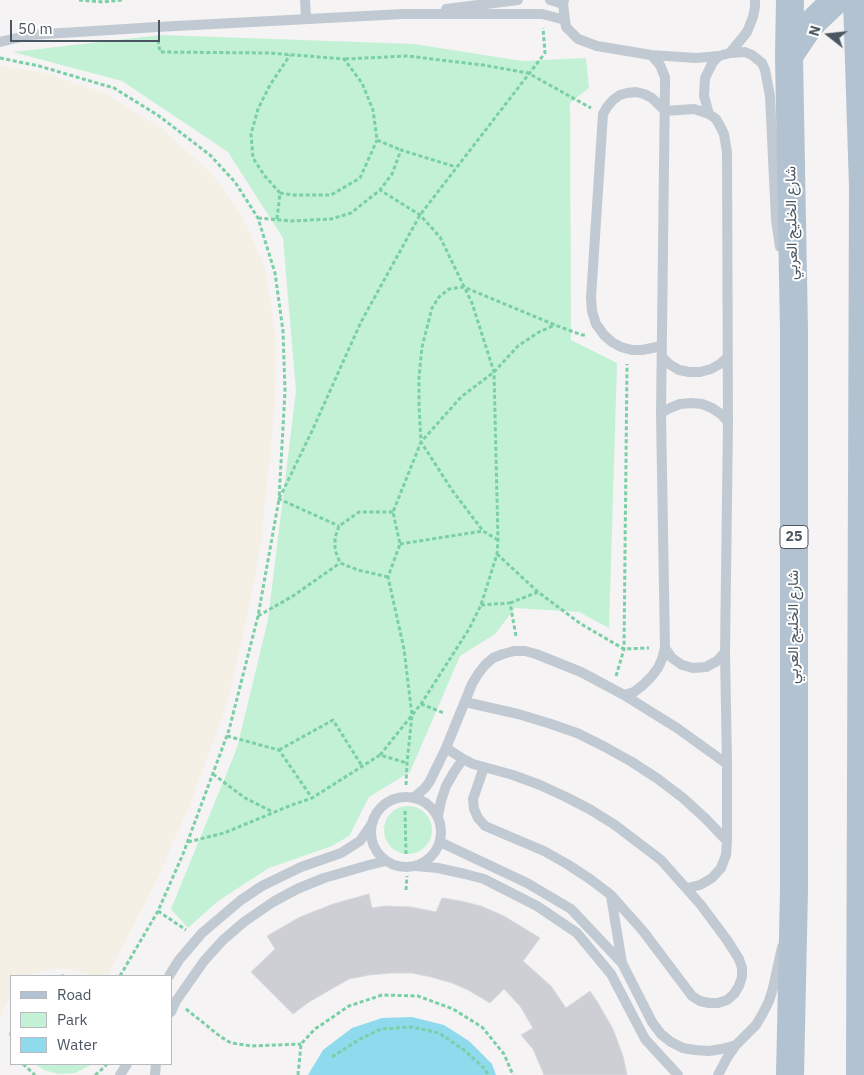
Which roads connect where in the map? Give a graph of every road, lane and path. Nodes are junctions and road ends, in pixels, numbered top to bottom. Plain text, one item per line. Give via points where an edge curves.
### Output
1 (79, 0) edge
2 (122, 0) edge
3 (305, 0) edge
4 (518, 0) edge
5 (550, 0) edge
6 (755, 0) edge
7 (790, 0) edge
8 (836, 0) edge
9 (564, 2) edge
10 (458, 4) edge
11 (403, 14) junction
12 (542, 14) junction
13 (859, 18) edge
14 (306, 19) junction
15 (564, 20) junction
16 (157, 27) junction
17 (0, 42) edge
18 (730, 53) junction
19 (651, 54) junction
20 (291, 55) junction
21 (719, 56) junction
22 (789, 56) junction
23 (0, 58) edge
24 (344, 59) junction
25 (528, 74) junction
26 (665, 111) junction
27 (603, 114) junction
28 (709, 114) junction
29 (377, 140) junction
30 (401, 150) junction
31 (456, 167) junction
32 (380, 190) junction
33 (280, 193) junction
34 (420, 215) junction
35 (258, 218) junction
36 (277, 219) junction
37 (464, 287) junction
38 (863, 323) edge
39 (556, 325) junction
40 (794, 331) junction
41 (604, 335) junction
42 (662, 346) junction
43 (627, 348) junction
44 (662, 357) junction
45 (728, 357) junction
46 (494, 372) junction
47 (661, 413) junction
48 (728, 422) junction
49 (421, 442) junction
50 (863, 459) edge
51 (278, 499) junction
52 (393, 512) junction
53 (339, 526) junction
54 (483, 531) junction
55 (498, 540) junction
56 (400, 544) junction
57 (498, 554) junction
58 (340, 563) junction
59 (388, 577) junction
60 (538, 592) junction
61 (510, 603) junction
62 (481, 605) junction
63 (258, 616) junction
64 (665, 648) junction
65 (624, 649) junction
66 (519, 651) junction
67 (725, 652) junction
68 (613, 689) junction
69 (624, 695) junction
70 (465, 702) junction
71 (421, 704) junction
72 (444, 713) dead end
73 (412, 715) junction
74 (227, 736) junction
75 (446, 748) junction
76 (279, 750) junction
77 (380, 755) junction
78 (463, 759) junction
79 (407, 763) dead end
80 (727, 764) junction
81 (362, 766) junction
82 (484, 767) junction
83 (213, 774) junction
84 (312, 798) junction
85 (413, 798) junction
86 (273, 812) junction
87 (438, 816) junction
88 (373, 822) junction
89 (727, 841) junction
90 (187, 842) junction
91 (440, 842) junction
92 (386, 861) junction
93 (416, 866) junction
94 (687, 888) junction
95 (794, 890) junction
96 (611, 895) junction
97 (158, 911) junction
98 (198, 938) junction
99 (622, 962) junction
100 (121, 975) edge
101 (170, 975) edge
102 (176, 1001) junction
103 (172, 1010) edge
104 (302, 1044) junction
105 (736, 1045) junction
106 (332, 1057) dead end
107 (24, 1065) edge
108 (106, 1065) edge
109 (35, 1075) edge
110 (94, 1075) edge
111 (298, 1075) edge
112 (488, 1075) edge
113 (513, 1075) edge
114 (678, 1075) edge
115 (718, 1075) edge
116 (790, 1075) edge
117 (860, 1075) edge

1 - 2 path
3 - 14 lane
4 - 10 lane
5 - 9 lane
6 - 18 lane via 747,32
7 - 22 main road, شارع الخليج العربي / 25
8 - 13 main road via 845,15
8 - 22 main road via 810,25
9 - 15 lane
10 - 11 lane
11 - 12 lane
11 - 14 lane
12 - 15 lane
12 - 25 path via 545,53
13 - 38 main road
14 - 16 lane
15 - 19 lane via 566,28 578,39 597,46
16 - 17 lane via 30,35
16 - 20 path via 160,52
18 - 21 lane
18 - 40 lane via 752,55 765,70 770,96 776,220
19 - 21 lane via 696,58
19 - 26 lane via 665,77
20 - 24 path
20 - 33 path via 270,85 258,109 251,134 253,158
21 - 28 lane via 705,78 704,96
22 - 40 main road, شارع الخليج العربي / 25
23 - 35 path via 114,88 159,116 210,155 235,182
24 - 25 path via 407,56
24 - 29 path via 362,83 373,110
25 - 27 path
25 - 31 path
26 - 27 lane via 652,98 636,92 620,95
26 - 28 lane via 694,109
26 - 42 lane
27 - 41 lane via 591,298 596,324
28 - 45 lane via 716,119 726,143
29 - 30 path
29 - 33 path via 360,178 331,195
30 - 31 path
30 - 32 path via 392,174
31 - 34 path
32 - 34 path
32 - 36 path via 351,213 330,219
33 - 36 path
34 - 37 path via 440,237
34 - 51 path via 361,322
35 - 36 path
35 - 51 path via 275,273 283,331 285,391
37 - 39 path
37 - 46 path
37 - 49 path via 449,289 432,308 422,347 419,377
38 - 50 main road
39 - 41 path via 582,335
39 - 46 path via 538,332 518,346
40 - 95 main road, شارع الخليج العربي / 25
41 - 43 lane
42 - 43 lane via 642,350
42 - 44 lane
43 - 65 path
44 - 45 lane via 679,370 689,372 710,369
44 - 47 lane
45 - 48 lane
46 - 49 path via 461,397
46 - 55 path
47 - 48 lane via 680,404 702,404 721,414
47 - 64 lane
48 - 67 lane
49 - 52 path
49 - 54 path
50 - 117 main road
51 - 53 path
51 - 63 path
52 - 53 path via 359,512
52 - 56 path
53 - 58 path via 335,550
54 - 55 path
54 - 56 path
55 - 57 path
56 - 59 path
57 - 60 path
57 - 62 path
58 - 59 path
58 - 63 path
59 - 73 path via 404,649
60 - 61 path
60 - 65 path
61 - 62 path
61 - 66 path
62 - 71 path
63 - 74 path
64 - 65 path
64 - 67 lane via 676,662 694,668 717,662
64 - 69 lane via 651,678 634,692
65 - 68 path
66 - 68 lane via 559,662
66 - 70 lane via 493,658 485,665
67 - 80 lane
68 - 69 lane
69 - 80 lane
70 - 75 lane
70 - 89 lane via 548,723 605,747 658,779
71 - 72 path
71 - 73 path
73 - 77 path
74 - 76 path
74 - 83 path
75 - 78 lane
75 - 85 lane via 430,781
76 - 81 path via 333,720
76 - 84 path
77 - 79 path
77 - 81 path
78 - 82 lane
78 - 87 lane via 446,786
80 - 89 lane
81 - 84 path
82 - 94 lane via 540,785 591,810 661,860
82 - 96 lane via 473,799 478,818 485,826 544,851
83 - 86 path via 246,798
83 - 90 path
84 - 86 path
85 - 87 lane via 427,804
85 - 88 lane via 395,799 385,804
86 - 90 path via 224,833
87 - 91 lane
88 - 92 lane via 373,844
88 - 98 lane via 360,840 341,853 301,867 240,900
89 - 94 lane via 721,868 712,878
90 - 97 path
91 - 93 lane via 427,861
91 - 99 lane via 527,883 571,909
92 - 93 lane via 407,868
92 - 102 lane via 324,878 273,902 223,940
93 - 114 lane via 484,879 537,906 577,933 611,974 645,1039
94 - 96 lane via 727,940 742,968 742,977 734,994 718,1003 700,1001 692,996 648,937
95 - 105 lane via 769,1001 756,1025
95 - 116 main road, شارع الخليج العربي / 25
96 - 99 lane
97 - 98 path
97 - 100 path
98 - 101 lane
99 - 105 lane via 652,1022 671,1042 683,1048 709,1051
102 - 103 lane
102 - 104 path via 220,1038 231,1043 252,1046
104 - 111 path
104 - 113 path via 315,1029 349,1006 382,995 418,996 454,1009 482,1027 504,1054
105 - 115 lane
106 - 112 path via 381,1029 412,1027 439,1033 464,1050
107 - 109 path
108 - 110 path

